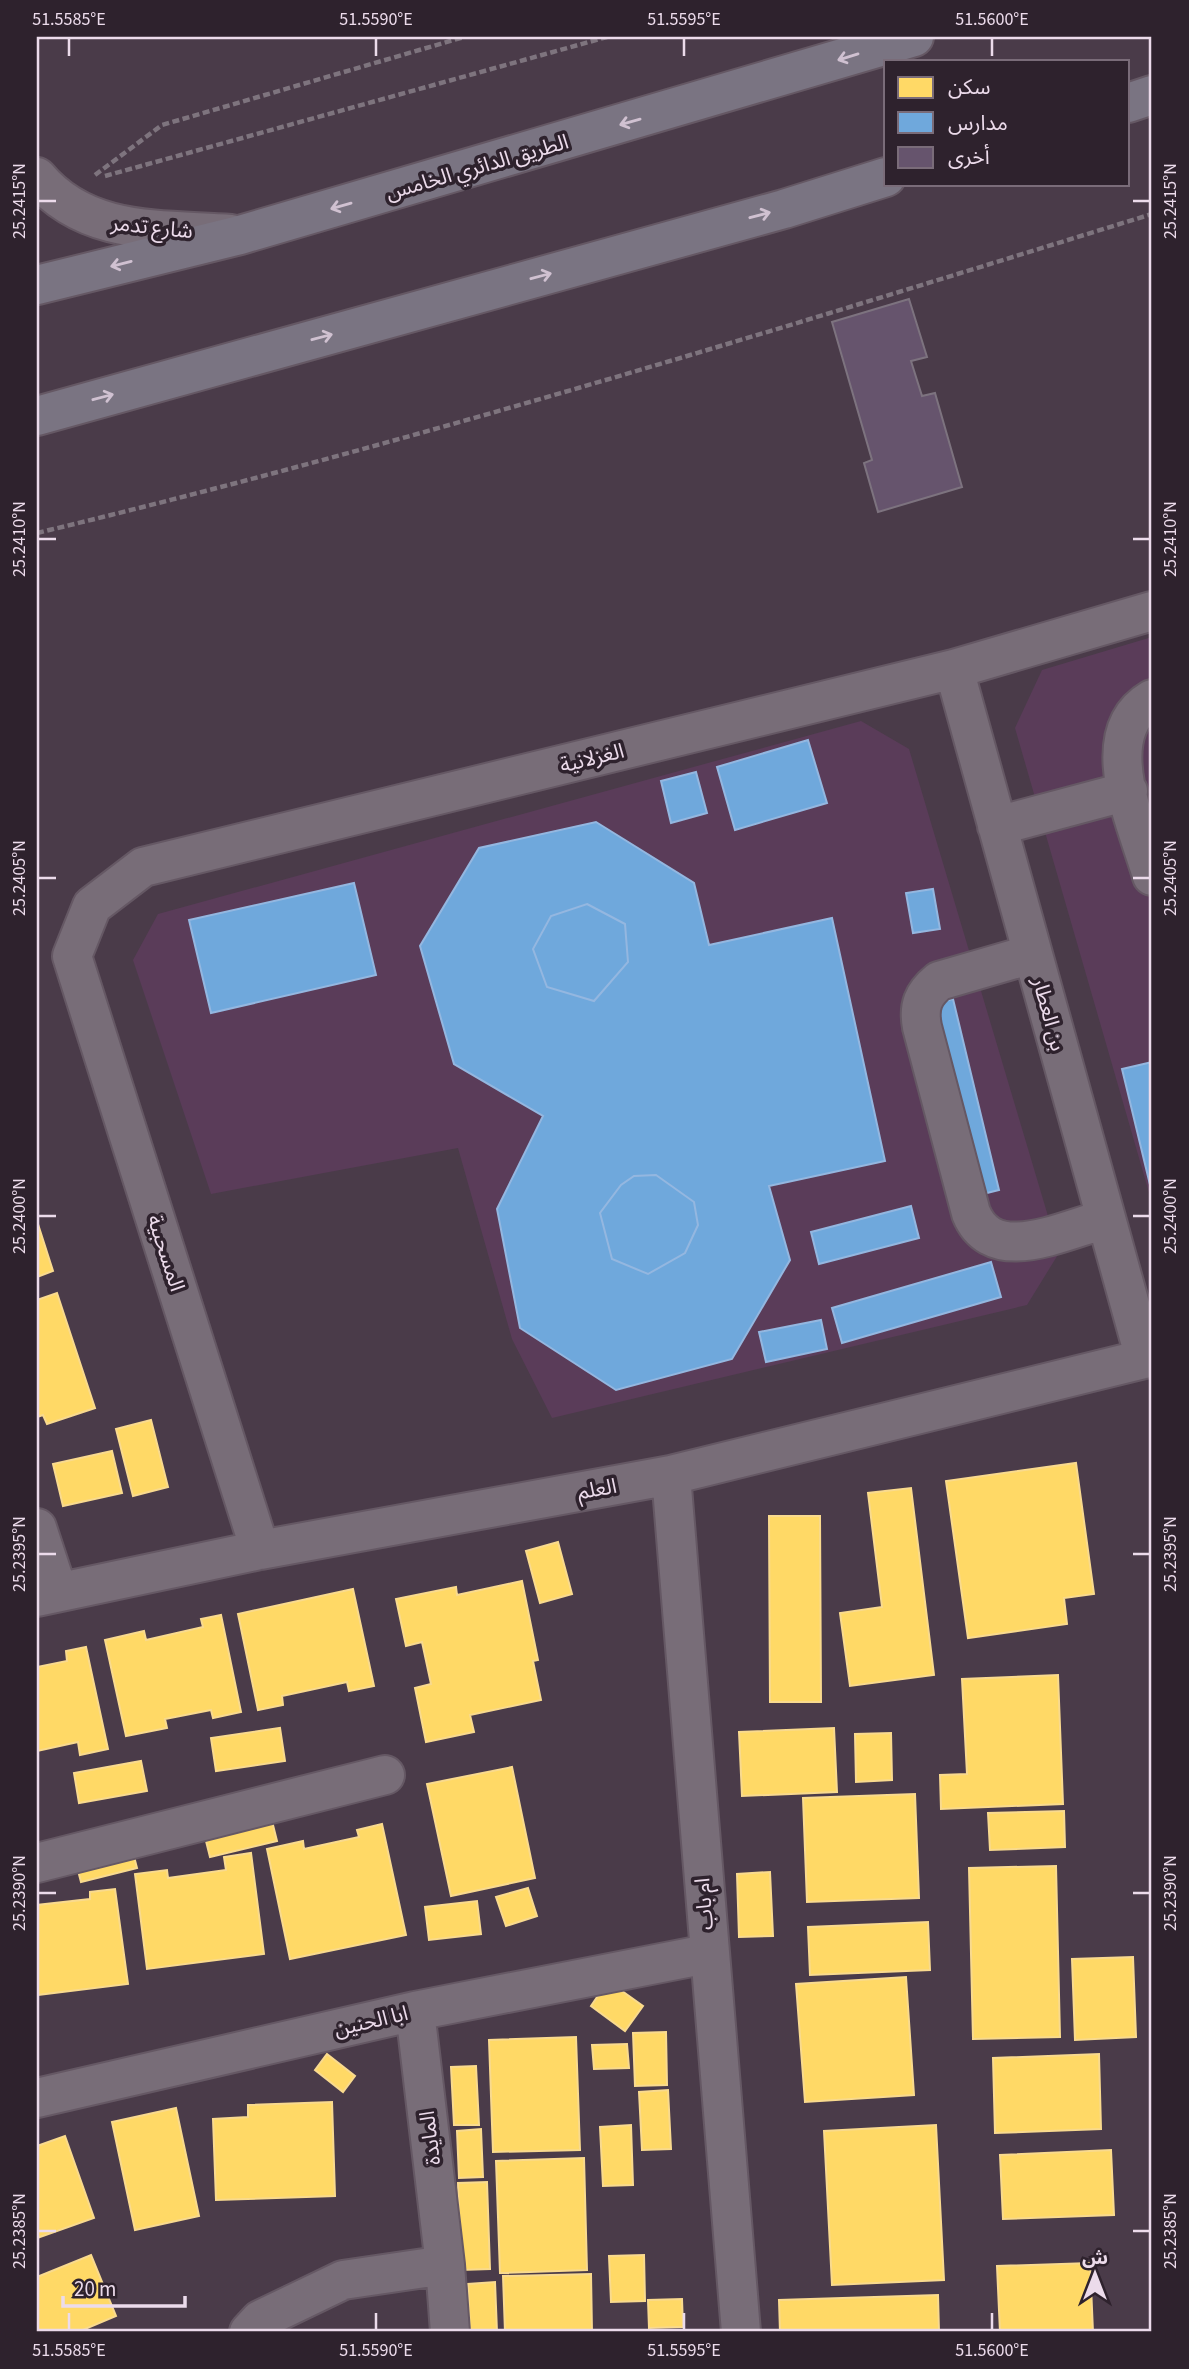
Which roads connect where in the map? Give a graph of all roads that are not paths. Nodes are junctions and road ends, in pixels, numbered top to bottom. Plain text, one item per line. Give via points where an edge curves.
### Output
1 (914, 37) edge
2 (1152, 95) edge
3 (1130, 102) edge
4 (37, 177) edge
5 (884, 178) edge
6 (240, 235) junction
7 (37, 285) edge
8 (37, 415) edge
9 (1152, 611) edge
10 (954, 669) junction
11 (1152, 699) edge
12 (1128, 791) junction
13 (997, 826) junction
14 (1152, 876) edge
15 (1032, 954) junction
16 (72, 956) joint
17 (1106, 1219) junction
18 (1149, 1358) edge
19 (671, 1475) junction
20 (37, 1528) edge
21 (260, 1550) junction
22 (47, 1594) edge
23 (385, 1775) dead end
24 (37, 1863) edge
25 (708, 1954) junction
26 (415, 2011) junction
27 (37, 2098) edge
28 (445, 2265) junction
29 (249, 2332) edge
30 (450, 2332) edge
31 (741, 2332) edge

1 -> 6 main road, الطريق الدائري الخامس
2 - 3 main road
4 - 6 street, شارع تدمر via 69,208 104,222
8 -> 5 main road
6 -> 7 main road, الطريق الدائري الخامس
9 - 10 street, الغزلانية
10 - 13 street, بن العطار
10 - 16 street, الغزلانية via 143,867 92,906
11 - 12 street via 1133,716 1124,734 1120,752
12 - 13 street
12 - 14 street
13 - 15 street, بن العطار
15 - 17 street, بن العطار
15 - 17 street via 939,981 922,1001 922,1027 971,1213 985,1235 1010,1244
16 - 21 street, المسحبية
17 - 18 street, بن العطار
18 - 19 street, العلم
19 - 21 street, العلم
19 - 25 street, ام باب
20 - 22 street
21 - 22 street, العلم
23 - 24 street
25 - 26 street, ابا الحنين
25 - 31 street, ام باب
26 - 27 street, ابا الحنين
26 - 28 street, المايدة
28 - 29 street via 342,2280 260,2320
28 - 30 street, المايدة

